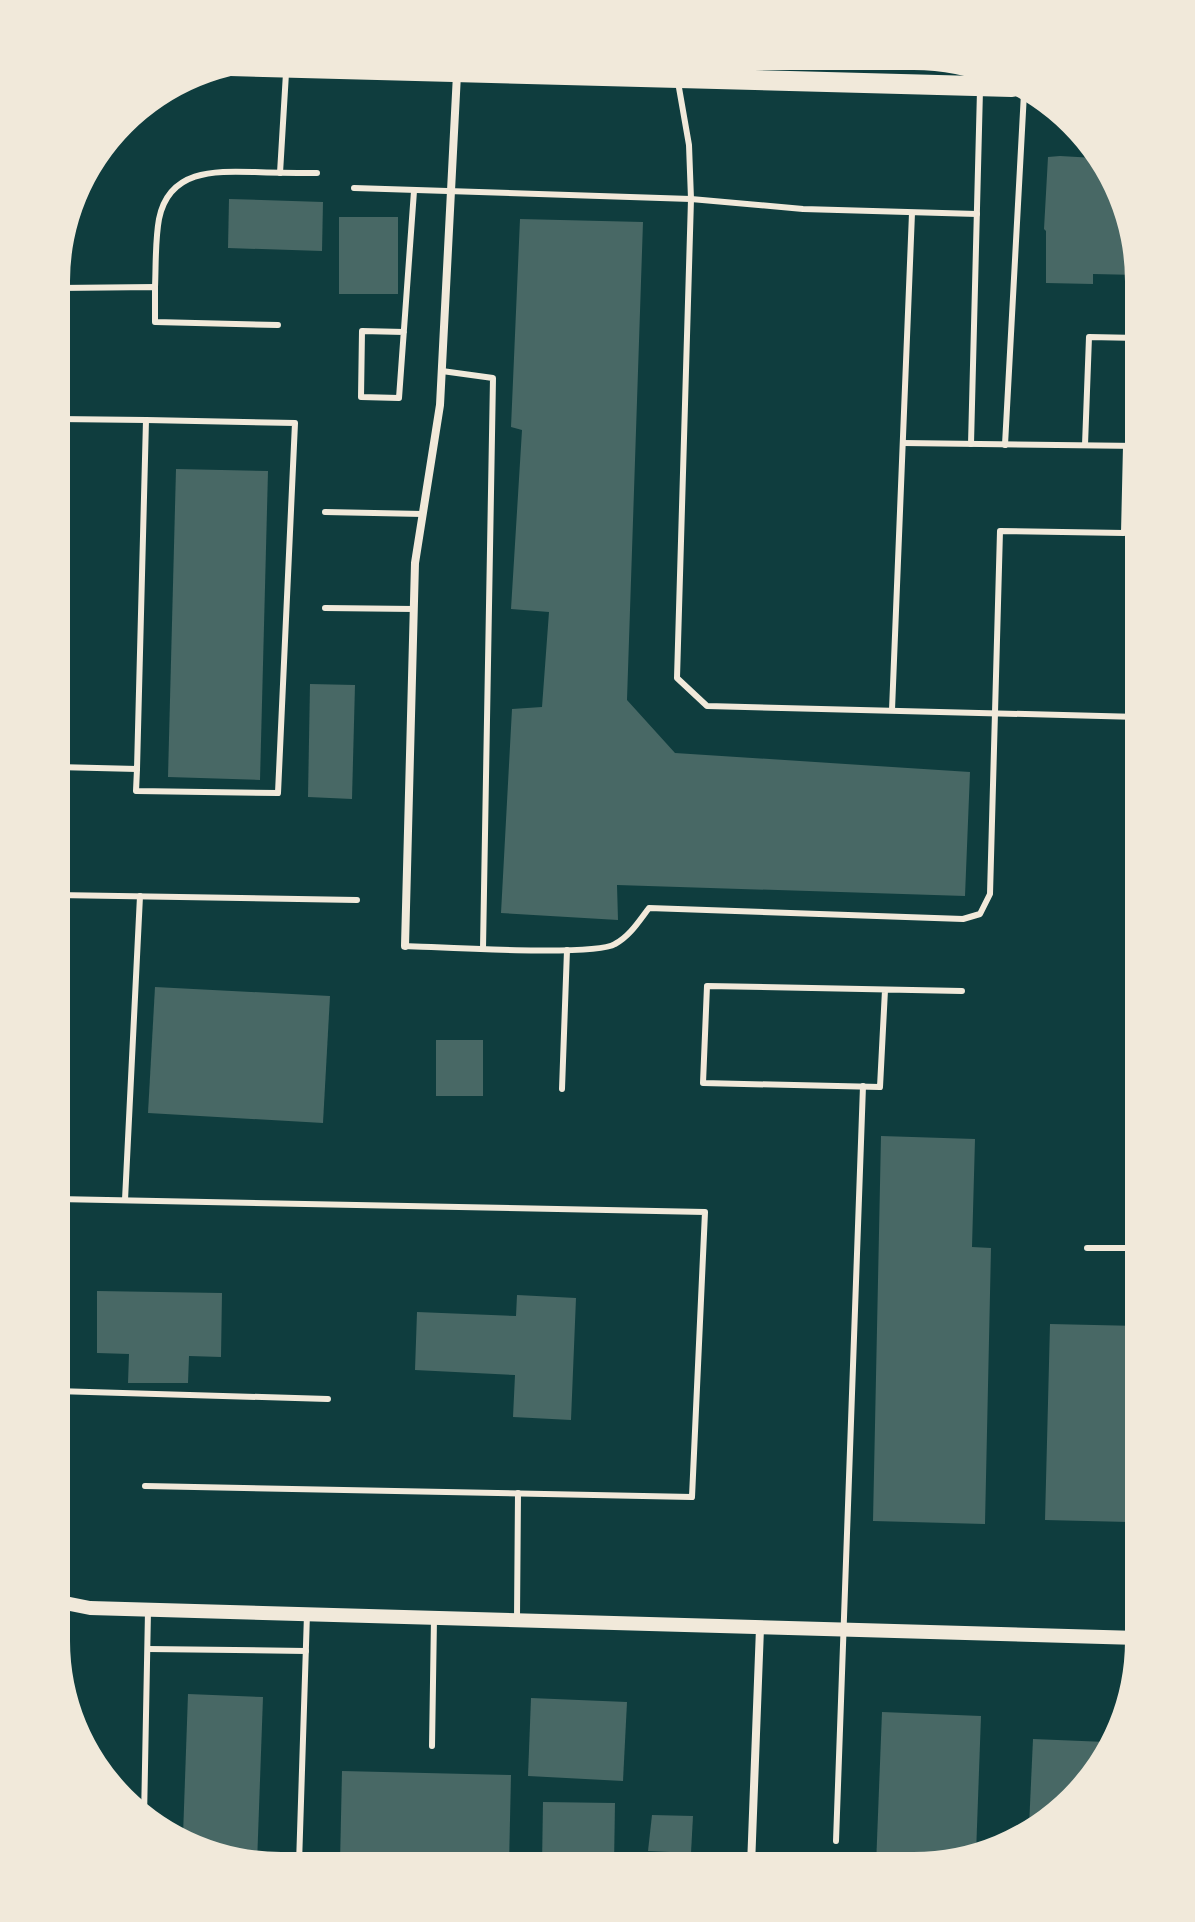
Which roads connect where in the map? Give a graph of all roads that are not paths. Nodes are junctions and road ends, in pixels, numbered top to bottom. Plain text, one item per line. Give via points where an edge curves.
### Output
1 (286, 70) edge
2 (354, 70) edge
3 (711, 70) edge
4 (457, 73) junction
5 (677, 79) junction
6 (980, 81) edge
7 (985, 83) edge
8 (1024, 101) edge
9 (280, 173) junction
10 (317, 173) dead end
11 (354, 188) dead end
12 (414, 191) junction
13 (452, 192) junction
14 (691, 199) junction
15 (912, 213) junction
16 (977, 214) junction
17 (155, 287) junction
18 (70, 288) edge
19 (278, 325) dead end
20 (404, 332) junction
21 (1125, 338) edge
22 (442, 371) junction
23 (70, 419) edge
24 (146, 420) junction
25 (903, 443) junction
26 (971, 444) junction
27 (1005, 445) junction
28 (1085, 445) junction
29 (1125, 446) edge
30 (1125, 490) edge
31 (325, 512) dead end
32 (423, 514) junction
33 (325, 608) dead end
34 (414, 609) junction
35 (892, 710) junction
36 (995, 713) junction
37 (1125, 717) edge
38 (70, 767) edge
39 (137, 769) junction
40 (70, 895) edge
41 (140, 896) junction
42 (357, 900) dead end
43 (405, 946) joint
44 (483, 948) junction
45 (567, 950) junction
46 (885, 990) junction
47 (962, 991) dead end
48 (863, 1086) junction
49 (562, 1089) dead end
50 (70, 1199) edge
51 (125, 1200) junction
52 (1087, 1248) dead end
53 (1125, 1248) edge
54 (70, 1391) edge
55 (328, 1399) dead end
56 (145, 1486) dead end
57 (518, 1493) junction
58 (70, 1602) edge
59 (149, 1609) junction
60 (307, 1614) junction
61 (434, 1618) junction
62 (517, 1621) junction
63 (760, 1628) junction
64 (844, 1631) junction
65 (1125, 1638) edge
66 (148, 1649) junction
67 (306, 1651) junction
68 (432, 1746) dead end
69 (144, 1801) edge
70 (836, 1841) dead end
71 (299, 1852) edge
72 (752, 1852) edge

1 - 9 lane
2 - 4 main road
3 - 5 main road
4 - 5 main road
4 - 13 street
5 - 6 main road
5 - 14 lane via 689,145
7 - 16 lane
8 - 27 lane
9 - 10 lane
9 - 17 lane via 212,171 178,186 159,217
11 - 12 lane
12 - 13 lane
12 - 20 lane
13 - 14 lane
13 - 22 street
14 - 15 lane
14 - 35 lane via 677,678 707,706
15 - 16 lane
15 - 25 lane
16 - 26 lane
17 - 18 lane
17 - 19 lane via 155,322
20 - 20 lane via 399,398 361,397 362,331
21 - 28 lane via 1089,337
22 - 32 street
22 - 44 lane via 493,378
23 - 24 lane
24 - 39 lane
24 - 39 lane via 295,423 278,793 136,791
25 - 26 lane
25 - 35 lane
26 - 27 lane
27 - 28 lane
28 - 29 lane
30 - 36 lane via 1124,533 1000,531
31 - 32 lane
32 - 34 street
33 - 34 lane
34 - 43 street
35 - 36 lane
36 - 37 lane
36 - 45 lane via 990,894 980,914 963,919 649,908 613,946
38 - 39 lane
40 - 41 lane
41 - 42 lane
41 - 51 lane
43 - 44 lane
44 - 45 lane
45 - 49 lane
46 - 47 lane
46 - 48 lane via 880,1087
46 - 48 lane via 707,986 703,1083
48 - 64 lane
50 - 51 lane
51 - 57 lane via 705,1212 692,1497
52 - 53 lane
54 - 55 lane
56 - 57 lane
57 - 62 lane
58 - 59 street via 90,1608
59 - 60 street
59 - 66 lane
60 - 61 street
60 - 67 lane
61 - 62 street
61 - 68 lane
62 - 63 street
63 - 64 street
63 - 72 street
64 - 65 street
64 - 70 lane
66 - 67 lane
66 - 69 lane
67 - 71 lane

